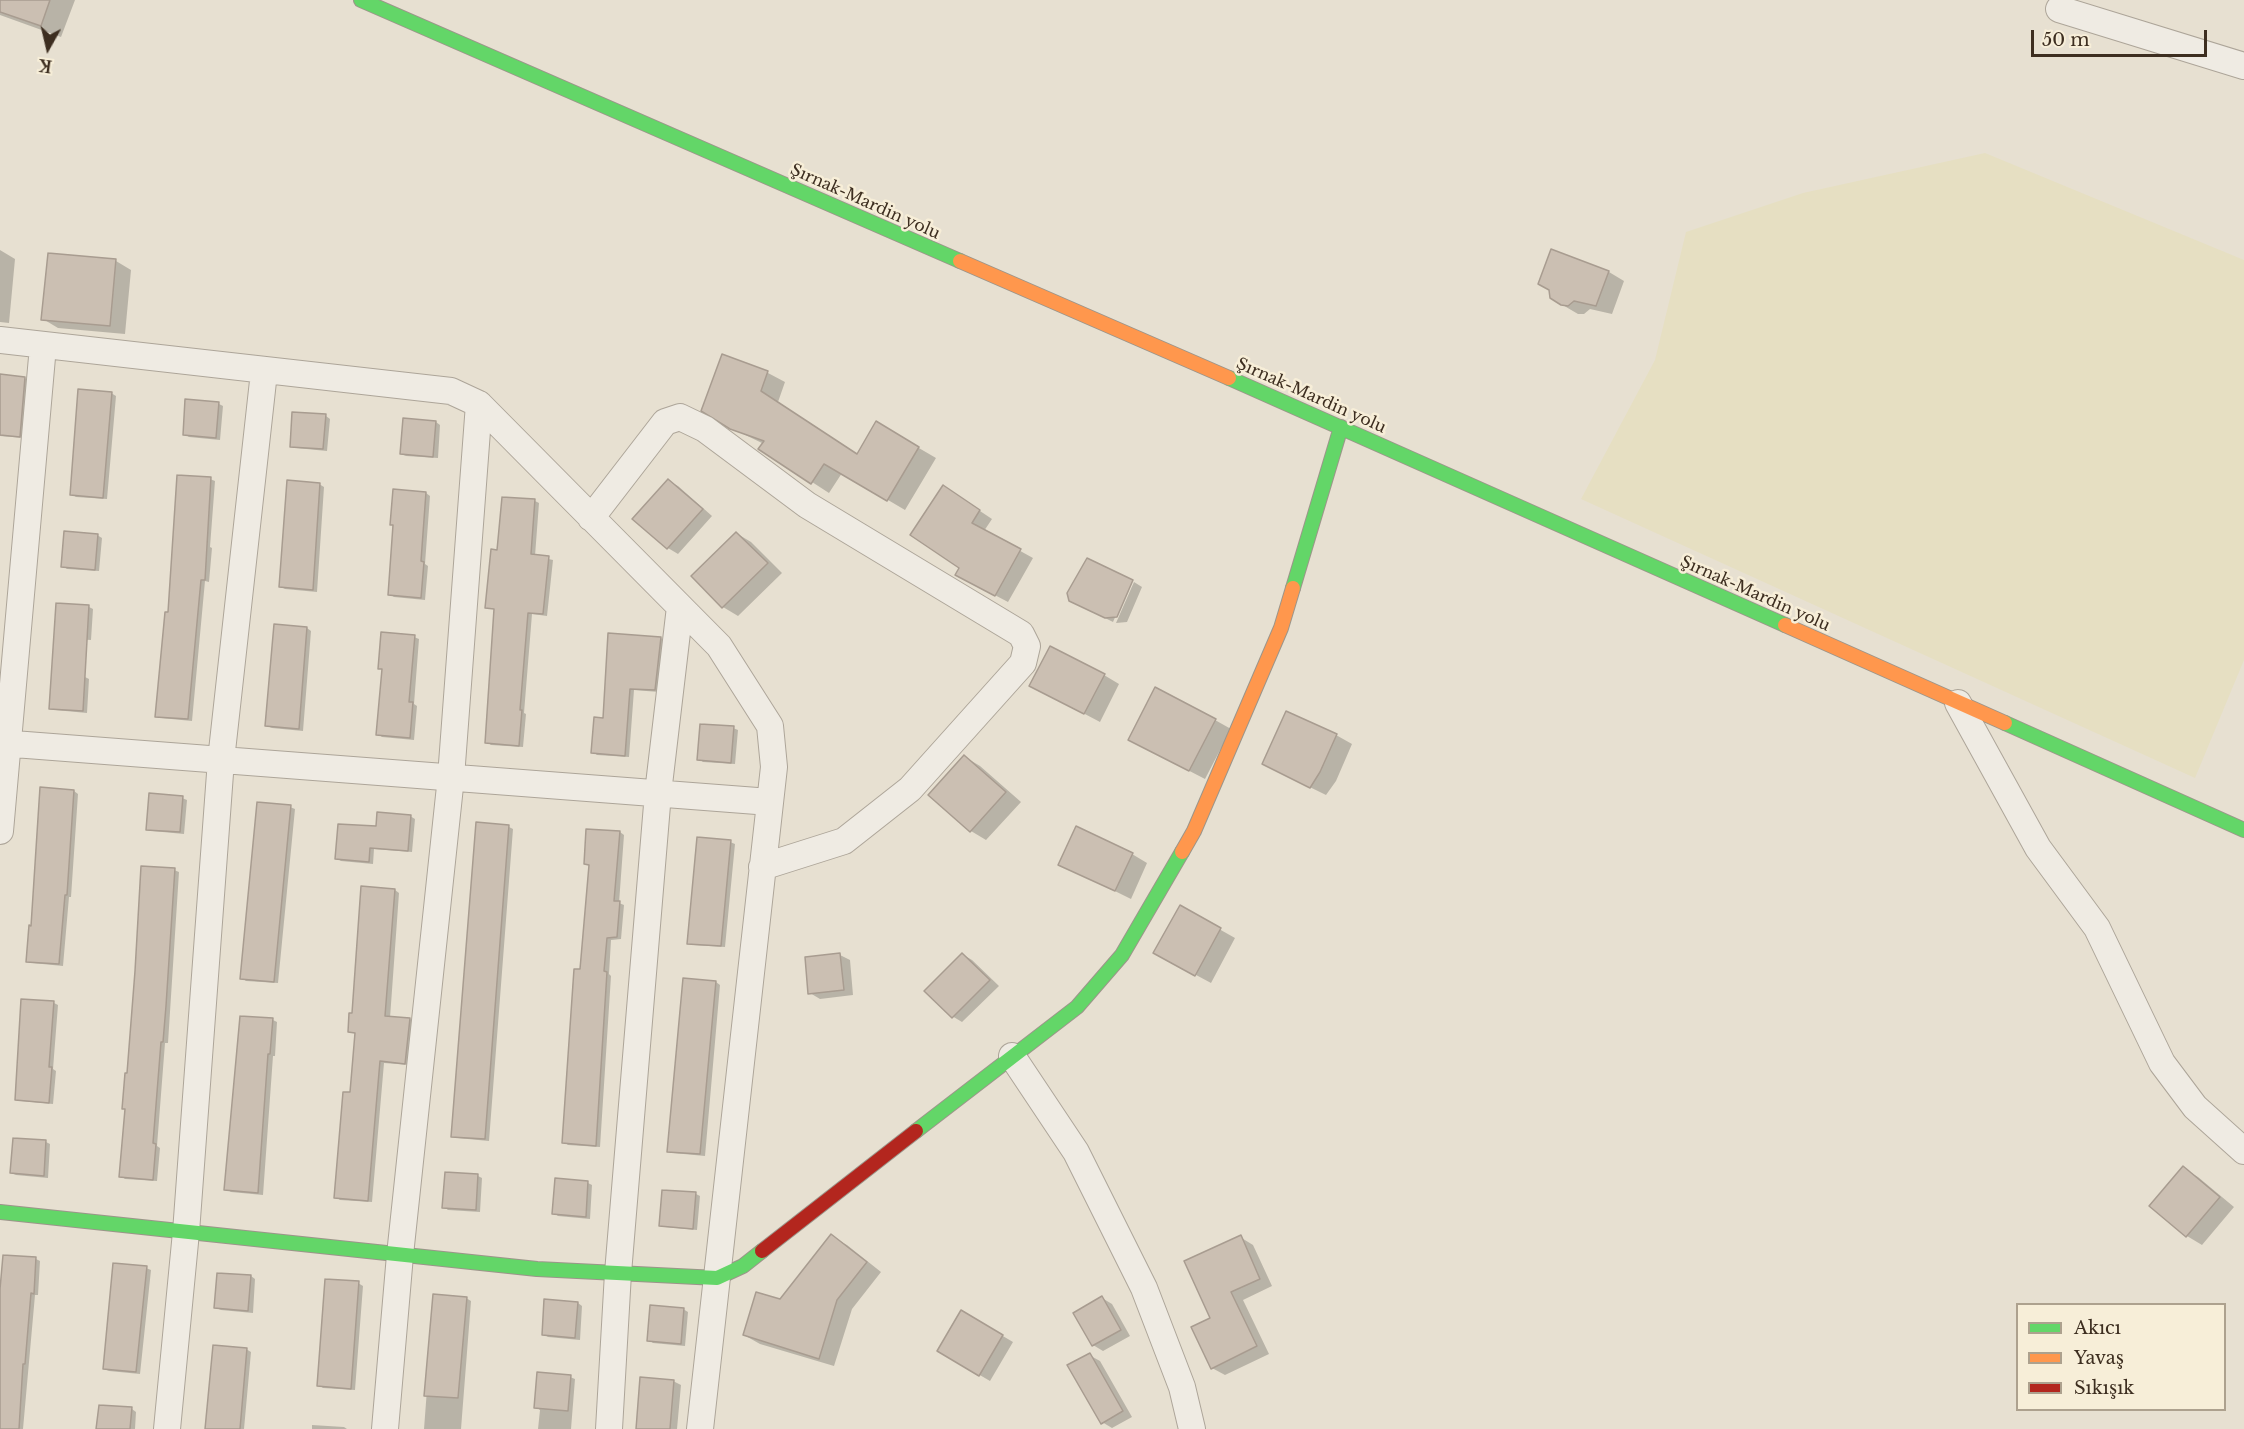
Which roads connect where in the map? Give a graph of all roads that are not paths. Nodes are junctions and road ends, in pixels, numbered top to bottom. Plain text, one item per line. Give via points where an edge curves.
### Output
1 (361, 0) edge
2 (2060, 9) dead end
3 (2244, 66) edge
4 (0, 340) edge
5 (43, 346) junction
6 (264, 372) junction
7 (478, 404) junction
8 (1341, 427) junction
9 (591, 518) junction
10 (680, 607) junction
11 (1958, 703) junction
12 (4, 743) edge
13 (221, 760) junction
14 (451, 777) junction
15 (658, 793) junction
16 (770, 802) junction
17 (0, 831) edge
18 (2244, 831) edge
19 (762, 867) junction
20 (1012, 1056) junction
21 (2244, 1151) edge
22 (0, 1212) edge
23 (186, 1232) junction
24 (400, 1255) junction
25 (618, 1273) junction
26 (717, 1278) junction
27 (167, 1429) edge
28 (385, 1429) edge
29 (609, 1429) edge
30 (699, 1429) edge
31 (1192, 1429) edge

1 - 8 main road, Şırnak-Mardin yolu
2 - 3 street
4 - 5 street
5 - 6 street
5 - 12 street
6 - 7 street via 451,391
6 - 13 street
7 - 9 street
7 - 14 street
8 - 11 main road, Şırnak-Mardin yolu
8 - 20 main road via 1281,628 1194,831 1122,955 1077,1007
9 - 10 street
9 - 19 street via 664,422 680,417 705,429 807,505 1021,634 1027,646 1023,663 909,789 844,841
10 - 15 street
10 - 16 street via 719,646 770,726 774,767
11 - 18 main road, Şırnak-Mardin yolu
11 - 21 street via 2038,848 2097,928 2162,1063 2195,1107
12 - 13 street
12 - 17 street
13 - 14 street
13 - 23 street
14 - 15 street
14 - 24 street
15 - 16 street
15 - 25 street
16 - 19 street
19 - 26 street
20 - 26 main road via 743,1266
20 - 31 street via 1076,1152 1144,1288 1182,1387
22 - 23 main road
23 - 24 main road
23 - 27 street
24 - 25 main road
24 - 28 street
25 - 26 main road
25 - 29 street
26 - 30 street

